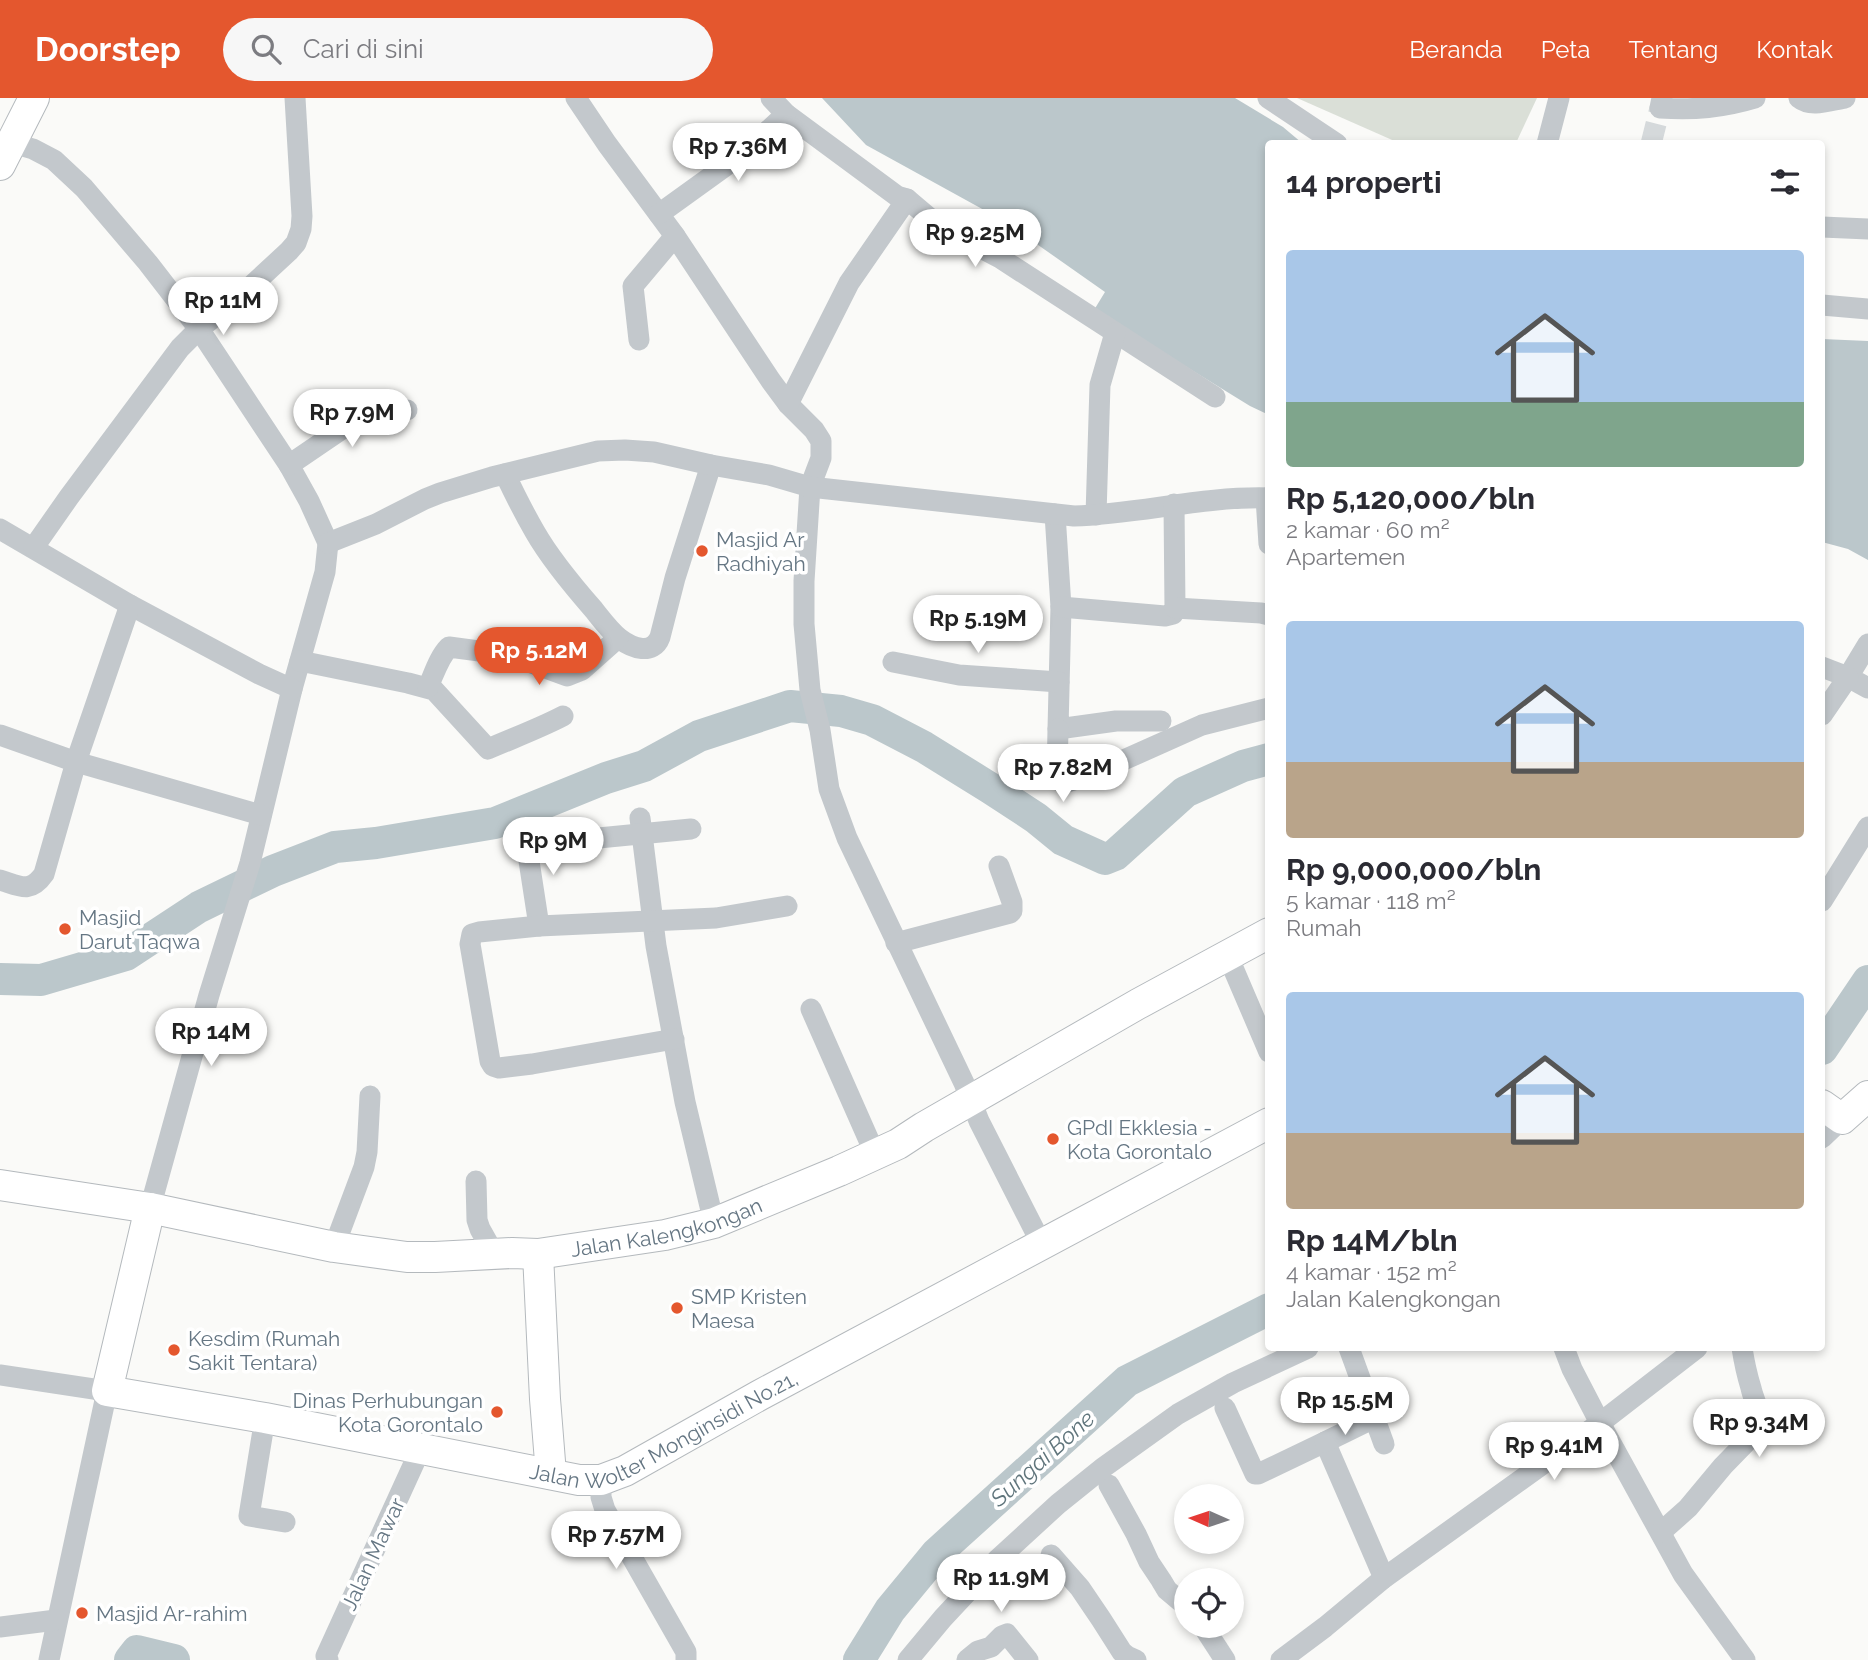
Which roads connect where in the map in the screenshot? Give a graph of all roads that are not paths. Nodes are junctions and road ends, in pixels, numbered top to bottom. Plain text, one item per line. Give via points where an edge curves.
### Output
1 (34, 98) edge
2 (295, 98) edge
3 (576, 98) edge
4 (1268, 98) edge
5 (1559, 98) edge
6 (1662, 98) edge
7 (1755, 98) edge
8 (1799, 98) edge
9 (1845, 98) edge
10 (1694, 104) edge
11 (779, 106) edge
12 (1331, 140) edge
13 (1548, 140) edge
14 (3, 151) edge
15 (907, 199) junction
16 (659, 214) junction
17 (1825, 227) edge
18 (1868, 229) edge
19 (675, 236) junction
20 (1825, 305) edge
21 (1868, 309) edge
22 (199, 329) junction
23 (1115, 333) junction
24 (639, 340) dead end
25 (1215, 397) dead end
26 (788, 404) junction
27 (407, 410) dead end
28 (289, 465) junction
29 (711, 465) junction
30 (505, 474) junction
31 (810, 487) junction
32 (1265, 498) edge
33 (1174, 504) junction
34 (1055, 514) junction
35 (1096, 515) junction
36 (0, 529) edge
37 (328, 543) junction
38 (34, 547) junction
39 (130, 606) junction
40 (1061, 607) junction
41 (1175, 607) junction
42 (1265, 616) edge
43 (618, 638) junction
44 (1868, 644) edge
45 (300, 661) junction
46 (893, 662) dead end
47 (1825, 668) edge
48 (1848, 677) junction
49 (1059, 682) junction
50 (428, 687) junction
51 (1868, 688) edge
52 (292, 689) junction
53 (1265, 709) edge
54 (1825, 711) edge
55 (563, 716) dead end
56 (1161, 722) dead end
57 (1058, 729) junction
58 (0, 735) edge
59 (76, 762) junction
60 (261, 815) junction
61 (641, 826) junction
62 (1868, 827) edge
63 (691, 829) dead end
64 (525, 835) dead end
65 (578, 840) dead end
66 (999, 866) dead end
67 (0, 880) edge
68 (1825, 896) edge
69 (787, 906) dead end
70 (653, 920) junction
71 (539, 926) junction
72 (1265, 935) edge
73 (896, 943) junction
74 (1227, 954) junction
75 (811, 1009) dead end
76 (674, 1039) junction
77 (1265, 1043) edge
78 (370, 1096) dead end
79 (1868, 1096) edge
80 (971, 1100) junction
81 (1828, 1121) edge
82 (1265, 1124) edge
83 (876, 1154) junction
84 (476, 1181) dead end
85 (0, 1185) edge
86 (150, 1208) junction
87 (714, 1223) junction
88 (1041, 1243) junction
89 (334, 1248) junction
90 (494, 1254) junction
91 (538, 1254) junction
92 (1302, 1351) edge
93 (1350, 1351) edge
94 (1565, 1351) edge
95 (1693, 1351) edge
96 (1743, 1351) edge
97 (0, 1376) edge
98 (107, 1391) junction
99 (1225, 1408) dead end
100 (265, 1418) junction
101 (1374, 1418) junction
102 (1600, 1423) junction
103 (1325, 1442) junction
104 (1384, 1444) dead end
105 (421, 1448) junction
106 (551, 1474) junction
107 (601, 1480) junction
108 (1109, 1485) dead end
109 (285, 1522) dead end
110 (1661, 1532) junction
111 (1051, 1555) dead end
112 (1384, 1578) junction
113 (1174, 1596) edge
114 (56, 1620) junction
115 (0, 1627) edge
116 (1211, 1638) edge
117 (49, 1660) edge
118 (328, 1660) edge
119 (685, 1660) edge
120 (908, 1660) edge
121 (967, 1660) edge
122 (1028, 1660) edge
123 (1136, 1660) edge
124 (1225, 1660) edge
125 (1281, 1660) edge
126 (1745, 1660) edge

1 - 14 highway
2 - 22 street via 302,216 296,243
3 - 16 street
4 - 12 street
5 - 13 street
6 - 10 street via 1660,108
7 - 10 street via 1731,105
8 - 9 street via 1811,103
11 - 15 street via 858,168
11 - 16 street via 745,152
14 - 22 street via 19,145 54,160 84,188
15 - 23 street via 933,221 1000,258
15 - 26 street via 849,283
16 - 19 street
17 - 18 street
19 - 24 street via 633,286
19 - 26 street
20 - 21 street
22 - 28 street
22 - 38 street via 158,377
23 - 25 street
23 - 35 street via 1100,385
26 - 31 street via 821,441 821,458
27 - 28 street via 361,416
28 - 37 street
29 - 30 street via 654,452 613,450
29 - 31 street
29 - 43 street via 657,645 639,648
30 - 37 street via 425,499
30 - 43 street via 548,553
31 - 34 street
31 - 73 street via 804,582 810,690 829,789
32 - 33 street
33 - 35 street
33 - 41 street
34 - 35 street
34 - 40 street
36 - 38 street
37 - 45 street via 325,572
38 - 39 street
39 - 52 street
39 - 59 street
40 - 41 street via 1165,616 1173,614
40 - 49 street
41 - 42 street
43 - 50 street via 582,670 567,676 510,654 449,647
44 - 48 street
45 - 50 street
45 - 52 street
46 - 49 street via 959,675
47 - 48 street
48 - 51 street
48 - 54 street
49 - 57 street
50 - 55 street via 488,749
52 - 60 street
53 - 57 street via 1202,725 1107,770 1064,783 1057,778
56 - 57 street
58 - 59 street
59 - 60 street
59 - 67 street via 44,874 29,887
60 - 86 street
61 - 63 street
61 - 65 street
61 - 70 street
62 - 68 street
64 - 71 street
66 - 73 street via 1012,902 1010,913
69 - 70 street via 716,918
70 - 71 street
70 - 76 street
71 - 76 street via 478,932 471,937 493,1066 532,1064
72 - 74 highway, Jalan Kalengkongan
73 - 80 street
74 - 77 street
74 - 80 highway, Jalan Kalengkongan
75 - 83 street
76 - 87 street
78 - 89 street via 365,1167
79 - 81 highway
80 - 83 highway, Jalan Kalengkongan
80 - 88 street
82 - 88 highway, Jalan Wolter Monginsidi No.21,
83 - 87 highway, Jalan Kalengkongan
84 - 90 street via 477,1220
85 - 86 highway, Jalan Kalengkongan
86 - 89 highway, Jalan Kalengkongan
86 - 98 highway
87 - 91 highway, Jalan Kalengkongan via 665,1236
88 - 107 highway, Jalan Wolter Monginsidi No.21,
89 - 90 highway, Jalan Kalengkongan via 407,1256
90 - 91 highway, Jalan Kalengkongan
91 - 106 highway
92 - 120 street via 1178,1414 1104,1466 998,1559
93 - 101 street
94 - 102 street
95 - 102 street
96 - 110 street via 1761,1421 1759,1429
97 - 98 street, Jalan Wolter Monginsidi No.21,
98 - 100 highway, Jalan Wolter Monginsidi No.21,
98 - 114 street
99 - 103 street via 1255,1474
100 - 105 highway, Jalan Wolter Monginsidi No.21,
100 - 109 street via 249,1516
101 - 103 street
101 - 104 street
102 - 110 street
102 - 112 street
103 - 112 street
105 - 106 highway, Jalan Wolter Monginsidi No.21,
105 - 118 street, Jalan Mawar
106 - 107 highway, Jalan Wolter Monginsidi No.21,
107 - 119 street via 605,1510 686,1652
108 - 113 street via 1149,1562
110 - 126 street via 1683,1574
111 - 123 street via 1080,1588 1122,1652
112 - 125 street
114 - 115 street
114 - 117 street
116 - 124 street
121 - 122 street via 1007,1634

